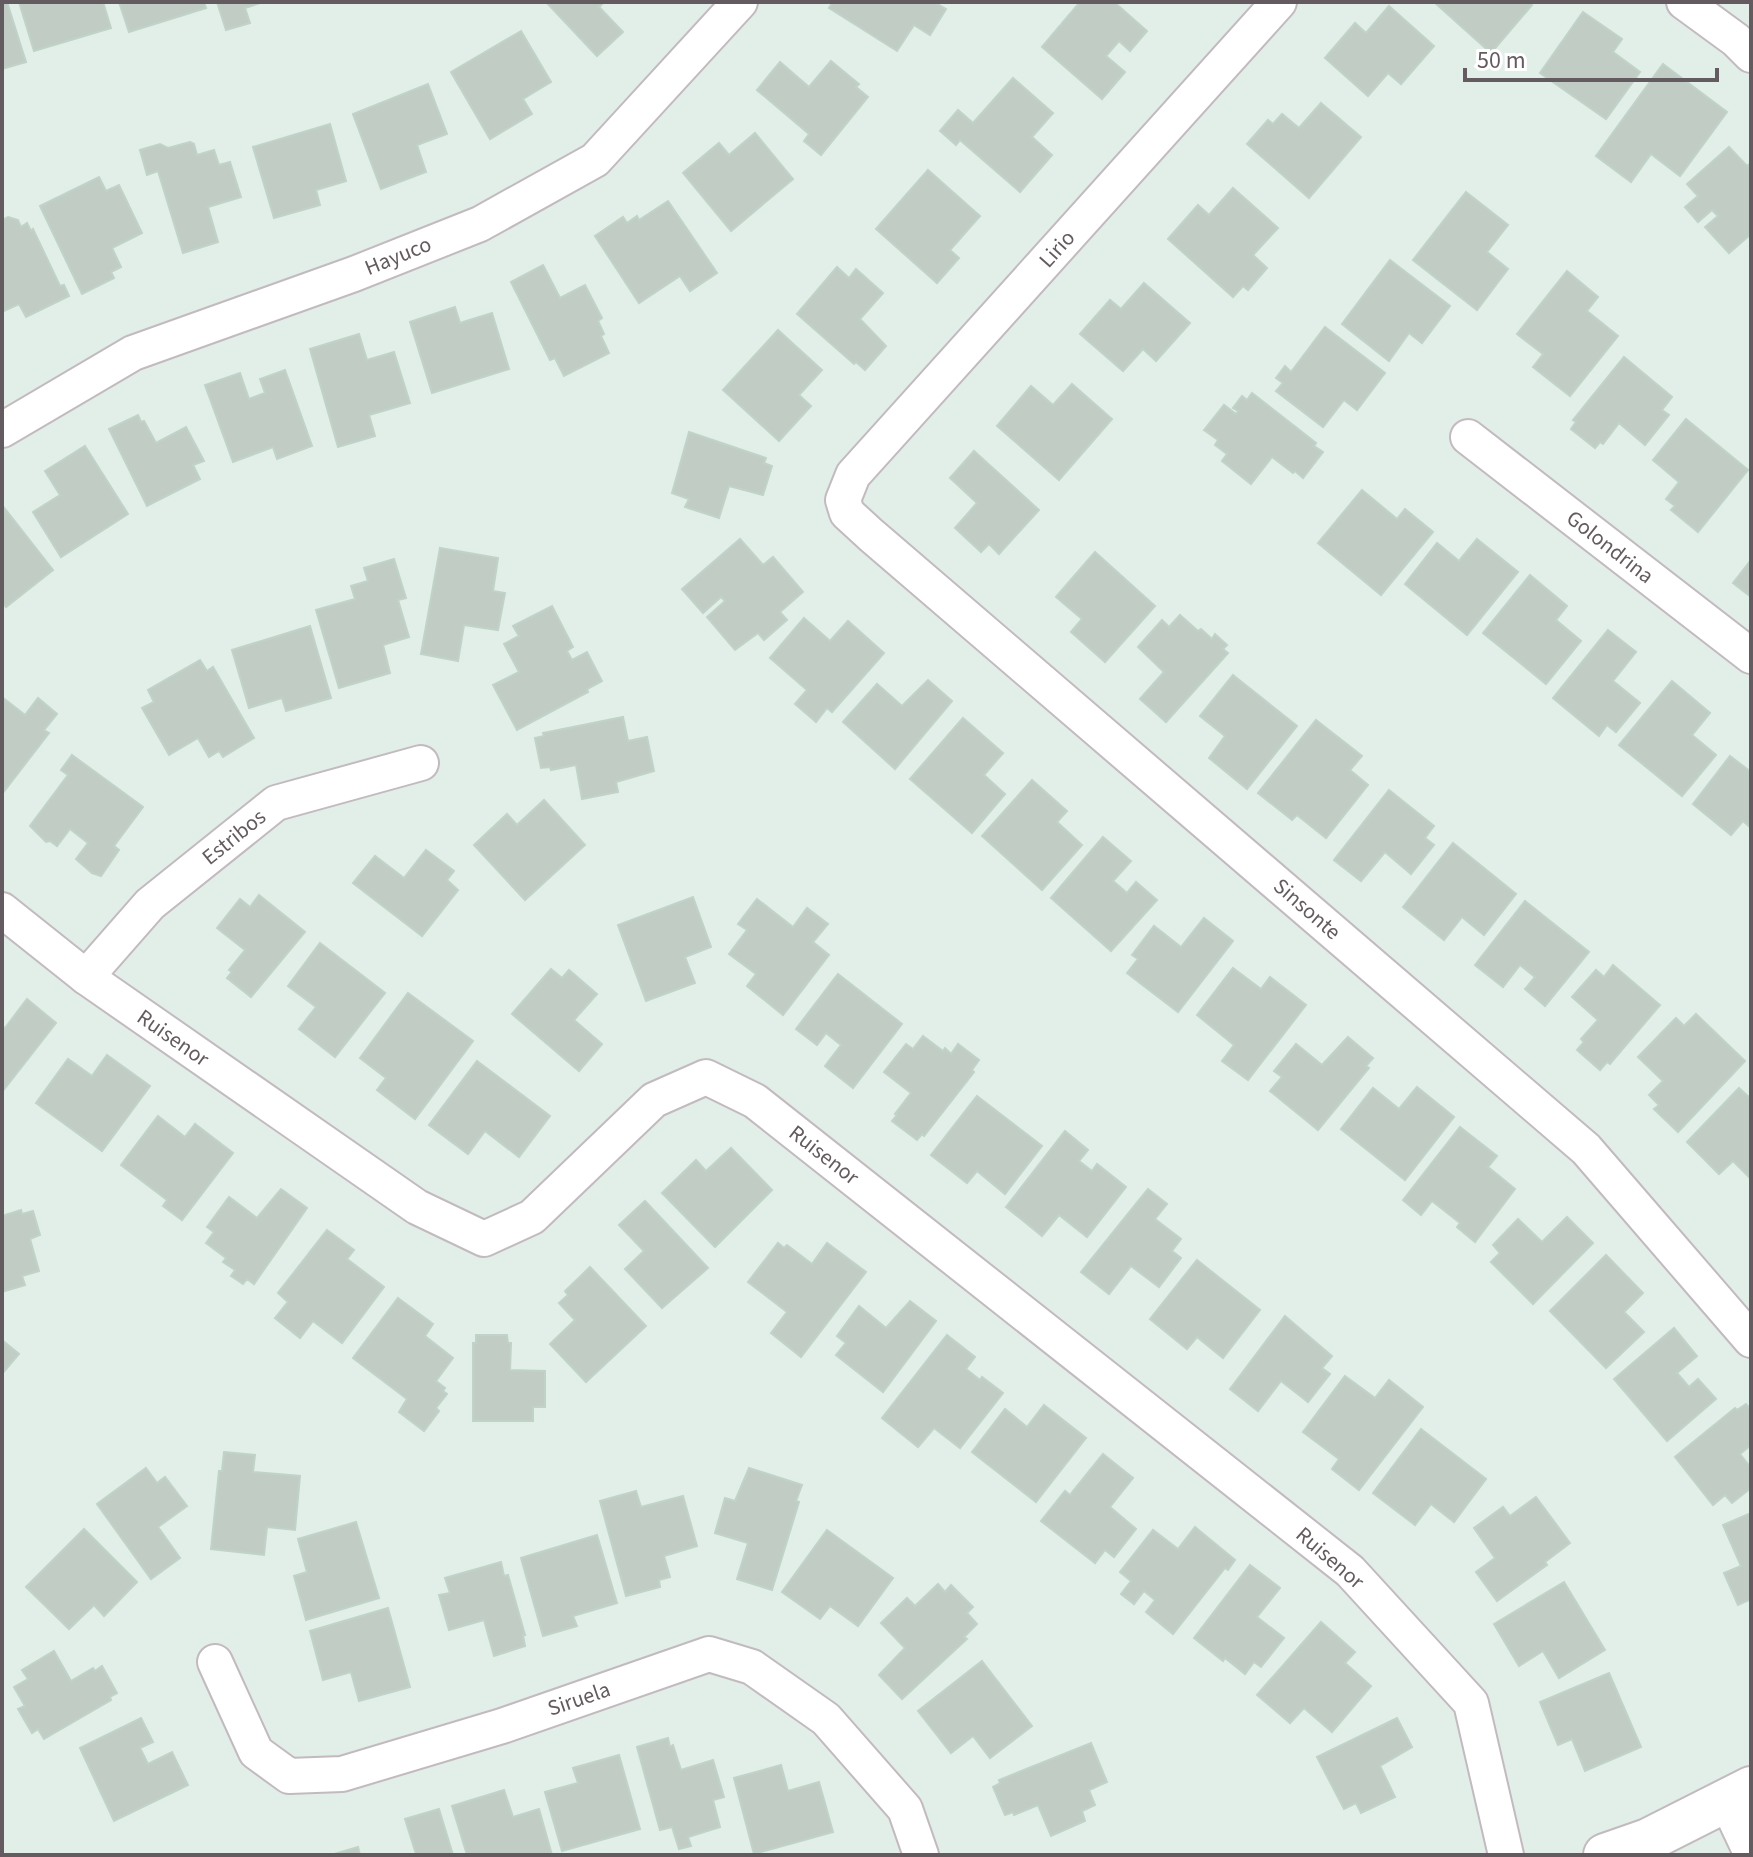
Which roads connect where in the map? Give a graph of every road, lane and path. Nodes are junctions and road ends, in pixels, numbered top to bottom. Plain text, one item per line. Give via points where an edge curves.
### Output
1 (740, 2) edge
2 (1279, 2) edge
3 (1684, 2) edge
4 (1751, 55) edge
5 (2, 430) edge
6 (1468, 437) dead end
7 (843, 500) joint
8 (1751, 656) edge
9 (421, 763) dead end
10 (2, 910) edge
11 (86, 977) junction
12 (1751, 1340) edge
13 (215, 1662) dead end
14 (1738, 1794) edge
15 (1751, 1853) edge
16 (921, 1855) edge
17 (1506, 1855) edge
18 (1605, 1855) edge

1 - 5 street, Hayuco via 595,160 480,224 133,353
2 - 7 street, Lirio via 853,475
3 - 4 street
6 - 8 street, Golondrina
7 - 12 street, Sinsonte via 847,513 871,535 1586,1149
9 - 11 street, Estribos via 276,803 150,904
10 - 11 street, Ruisenor
11 - 17 street, Ruisenor via 417,1207 484,1239 532,1217 654,1100 706,1077 755,1101 1350,1571 1471,1703
13 - 16 street, Siruela via 256,1752 289,1776 342,1774 502,1726 709,1654 752,1667 826,1719 905,1809
14 - 15 street
14 - 18 street via 1648,1840

